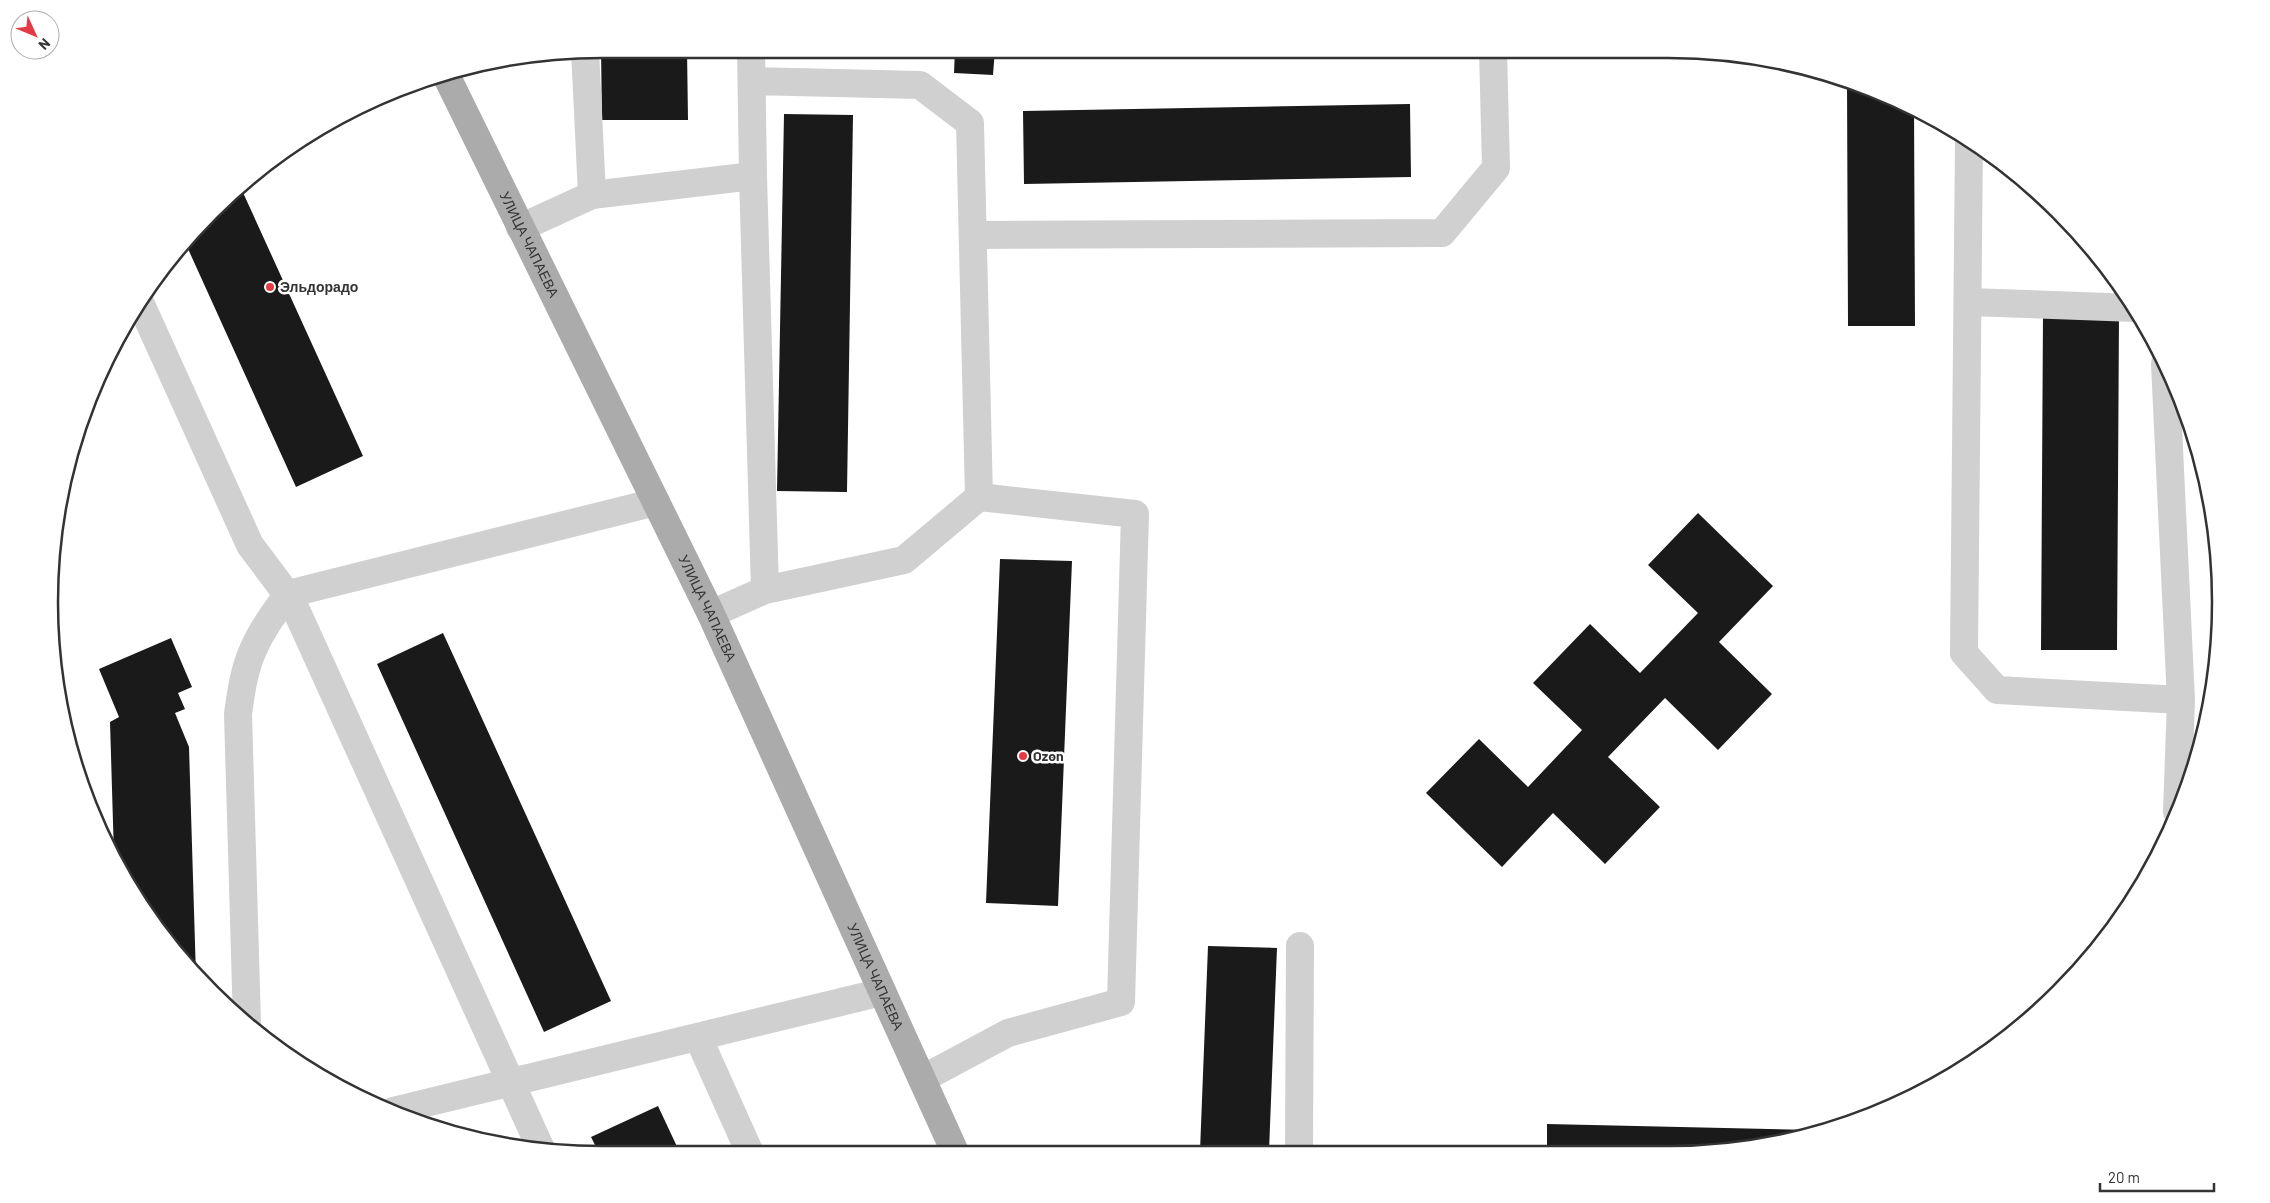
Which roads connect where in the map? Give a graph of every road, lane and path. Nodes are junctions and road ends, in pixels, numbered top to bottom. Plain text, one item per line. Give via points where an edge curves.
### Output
1 (585, 58) edge
2 (751, 58) edge
3 (1493, 58) edge
4 (449, 80) edge
5 (752, 82) junction
6 (1969, 148) edge
7 (753, 176) junction
8 (592, 194) junction
9 (520, 228) junction
10 (973, 235) junction
11 (1969, 302) junction
12 (2126, 308) edge
13 (143, 309) edge
14 (2166, 382) edge
15 (979, 497) junction
16 (656, 502) junction
17 (765, 590) junction
18 (288, 594) junction
19 (711, 614) junction
20 (2181, 700) junction
21 (2178, 792) edge
22 (1300, 946) dead end
23 (882, 992) junction
24 (247, 1014) edge
25 (698, 1037) junction
26 (922, 1079) junction
27 (511, 1082) junction
28 (404, 1108) edge
29 (538, 1142) edge
30 (747, 1146) edge
31 (952, 1146) edge
32 (1299, 1146) edge

1 - 8 lane
2 - 5 lane
3 - 10 lane via 1496,168 1442,233
4 - 9 main road, УЛИЦА ЧАПАЕВА
5 - 7 lane
5 - 10 lane via 920,86 970,123
6 - 11 lane
7 - 8 lane
7 - 17 lane
8 - 9 lane
9 - 16 main road, УЛИЦА ЧАПАЕВА
10 - 15 lane
11 - 12 lane
11 - 20 lane via 1964,653 1997,690
13 - 18 lane via 250,545
14 - 20 lane
15 - 17 lane via 904,560
15 - 26 lane via 1135,514 1121,1002 1008,1033
16 - 18 lane
16 - 19 main road, УЛИЦА ЧАПАЕВА
17 - 19 lane
18 - 24 lane via 252,650 238,714
18 - 27 lane
19 - 23 main road, УЛИЦА ЧАПАЕВА
20 - 21 lane
22 - 32 lane
23 - 25 lane
23 - 26 main road, УЛИЦА ЧАПАЕВА
25 - 27 lane
25 - 30 lane
26 - 31 main road, УЛИЦА ЧАПАЕВА
27 - 28 lane
27 - 29 lane

